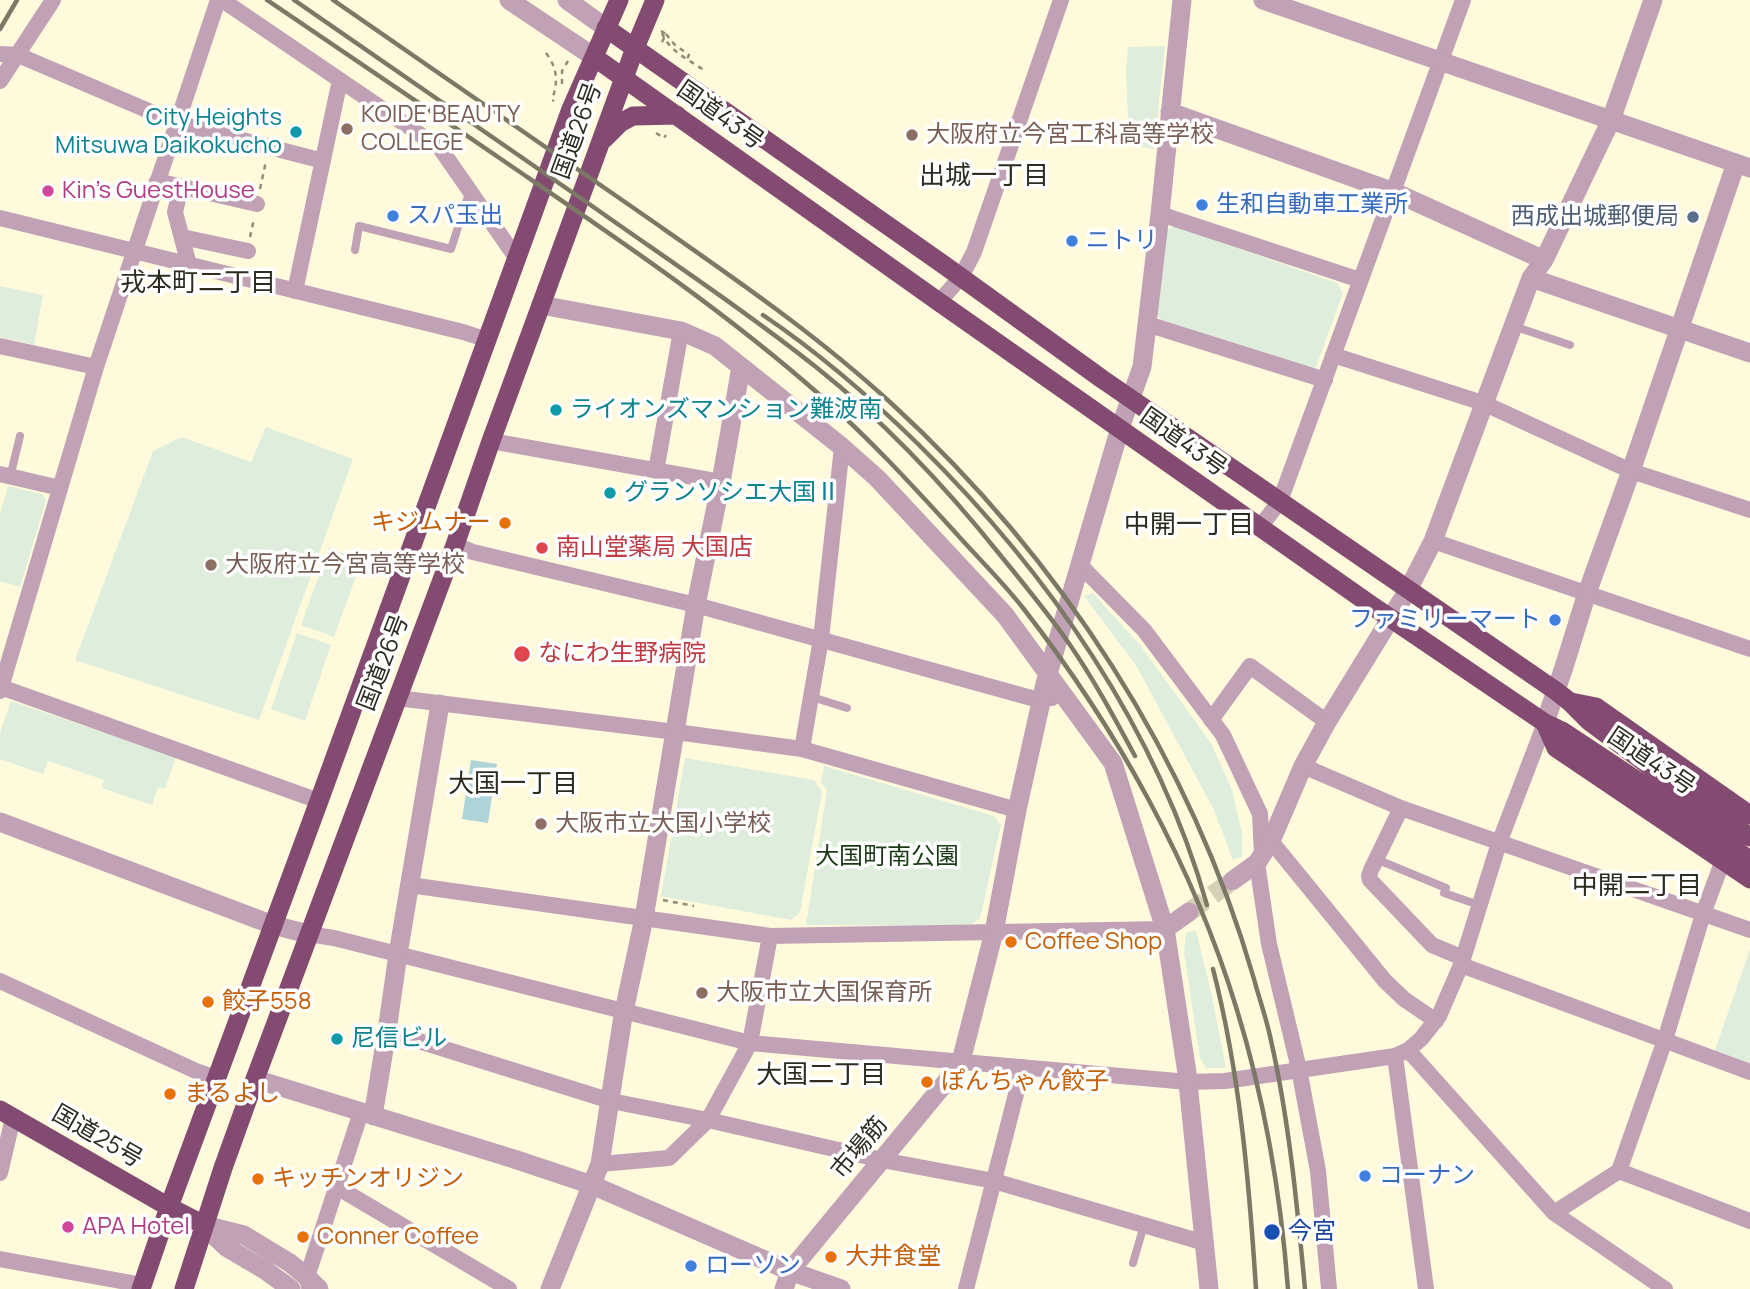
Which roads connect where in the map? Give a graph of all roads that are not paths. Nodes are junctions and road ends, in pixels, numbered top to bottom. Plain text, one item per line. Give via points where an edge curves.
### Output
1 (53, 0) edge
2 (220, 0) edge
3 (509, 0) edge
4 (567, 0) edge
5 (619, 0) edge
6 (655, 0) edge
7 (1061, 0) edge
8 (1182, 0) edge
9 (1263, 0) edge
10 (1463, 0) edge
11 (1653, 0) edge
12 (606, 28) junction
13 (635, 48) junction
14 (0, 54) edge
15 (18, 55) junction
16 (594, 57) junction
17 (1442, 62) junction
18 (624, 77) junction
19 (340, 80) junction
20 (0, 81) edge
21 (1170, 112) junction
22 (677, 115) junction
23 (1611, 120) junction
24 (177, 124) junction
25 (600, 142) junction
26 (323, 161) junction
27 (1743, 166) edge
28 (157, 181) junction
29 (181, 187) junction
30 (470, 190) junction
31 (1394, 192) junction
32 (257, 204) dead end
33 (1160, 214) junction
34 (0, 218) edge
35 (182, 237) junction
36 (355, 250) dead end
37 (134, 251) junction
38 (248, 251) dead end
39 (517, 259) junction
40 (1544, 260) junction
41 (189, 265) junction
42 (961, 277) junction
43 (1531, 278) junction
44 (1360, 280) junction
45 (295, 291) junction
46 (939, 302) junction
47 (541, 305) junction
48 (1147, 324) junction
49 (1513, 326) junction
50 (1680, 328) junction
51 (681, 331) junction
52 (488, 340) junction
53 (1570, 345) dead end
54 (0, 346) edge
55 (1750, 353) edge
56 (1333, 355) junction
57 (96, 367) junction
58 (741, 367) junction
59 (1325, 380) junction
60 (1131, 399) junction
61 (1483, 403) junction
62 (1120, 428) junction
63 (20, 436) dead end
64 (491, 441) junction
65 (842, 447) junction
66 (656, 471) junction
67 (1631, 471) junction
68 (5, 476) edge
69 (721, 482) junction
70 (60, 488) junction
71 (1280, 500) junction
72 (1750, 510) edge
73 (1260, 527) junction
74 (1433, 541) junction
75 (455, 545) junction
76 (1080, 565) junction
77 (1408, 590) junction
78 (1587, 593) junction
79 (696, 605) junction
80 (1390, 618) junction
81 (821, 639) junction
82 (1750, 649) edge
83 (1048, 673) junction
84 (1, 689) edge
85 (812, 697) junction
86 (1066, 697) junction
87 (1563, 697) junction
88 (397, 698) junction
89 (1041, 699) junction
90 (440, 704) junction
91 (846, 708) dead end
92 (1211, 720) junction
93 (1327, 722) junction
94 (1545, 723) junction
95 (676, 732) junction
96 (802, 749) junction
97 (1303, 766) junction
98 (319, 801) junction
99 (1401, 808) junction
100 (1017, 810) junction
101 (1749, 813) edge
102 (0, 822) edge
103 (1750, 837) edge
104 (1499, 842) junction
105 (1263, 853) junction
106 (1376, 859) junction
107 (1723, 860) junction
108 (1750, 860) edge
109 (1750, 880) edge
110 (1232, 881) tunnel mouth
111 (410, 885) junction
112 (1479, 905) junction
113 (1189, 912) tunnel mouth
114 (1703, 914) junction
115 (644, 918) junction
116 (273, 925) junction
117 (1165, 929) junction
118 (1750, 930) edge
119 (994, 932) junction
120 (309, 934) junction
121 (770, 936) junction
122 (398, 954) junction
123 (1462, 962) junction
124 (0, 981) edge
125 (624, 1010) junction
126 (1436, 1021) junction
127 (387, 1031) junction
128 (1665, 1040) junction
129 (750, 1043) junction
130 (1401, 1053) junction
131 (961, 1062) junction
132 (1023, 1067) junction
133 (1299, 1069) junction
134 (1750, 1072) edge
135 (216, 1078) junction
136 (255, 1079) junction
137 (1188, 1082) junction
138 (611, 1101) junction
139 (6, 1114) edge
140 (367, 1114) junction
141 (708, 1120) junction
142 (882, 1160) junction
143 (600, 1164) junction
144 (1619, 1171) junction
145 (0, 1173) edge
146 (994, 1181) junction
147 (592, 1185) junction
148 (337, 1187) junction
149 (169, 1207) junction
150 (1554, 1213) junction
151 (1750, 1220) edge
152 (204, 1225) junction
153 (1144, 1225) junction
154 (1205, 1243) junction
155 (0, 1259) edge
156 (1133, 1263) dead end
157 (787, 1280) edge
158 (312, 1285) edge
159 (142, 1287) edge
160 (184, 1289) edge
161 (290, 1289) edge
162 (509, 1289) edge
163 (550, 1289) edge
164 (841, 1289) edge
165 (966, 1289) edge
166 (1209, 1289) edge
167 (1329, 1289) edge
168 (1426, 1289) edge
169 (1665, 1289) edge

1 - 15 street
2 - 19 street
2 - 24 street
3 - 16 street
4 - 12 street
5 - 12 highway, 国道26号
6 - 13 highway, 国道26号
7 - 42 street via 974,252
8 - 21 street, 市場筋
9 - 17 street
10 - 17 street
11 - 23 street
12 - 13 highway, 国道43号
12 - 16 highway, 国道26号
13 - 18 highway, 国道26号
13 - 42 highway, 国道43号
14 - 15 street
15 - 20 street
15 - 24 street
16 - 18 highway, 国道43号
16 - 39 highway, 国道26号
17 - 23 street
17 - 31 street
18 - 22 highway, 国道43号
18 - 25 highway, 国道26号
19 - 26 street
19 - 30 street via 440,148
21 - 31 street
21 - 33 street, 市場筋
22 - 25 highway via 633,116
22 - 46 highway, 国道43号
23 - 27 street
23 - 40 street
24 - 26 street
24 - 28 street
25 - 47 highway, 国道26号
26 - 45 street
27 - 50 street
28 - 29 street
28 - 37 street
29 - 32 street
29 - 35 street via 175,212
30 - 36 lane via 451,249 359,226
30 - 39 street
31 - 40 street
31 - 44 street
33 - 44 street
33 - 48 street, 市場筋
34 - 37 street
35 - 38 street
35 - 41 street
37 - 41 street
37 - 57 street
39 - 52 highway, 国道26号
40 - 43 street
41 - 45 street
42 - 46 street
42 - 60 highway, 国道43号
43 - 49 street
43 - 50 street
44 - 56 street
45 - 52 street
46 - 62 highway, 国道43号
47 - 51 street
47 - 64 highway, 国道26号
48 - 59 street
48 - 60 street, 市場筋 via 1142,367
49 - 53 lane
49 - 61 street
50 - 55 street
50 - 67 street
51 - 58 street via 715,346
51 - 66 street
52 - 98 highway, 国道26号
54 - 57 street
56 - 59 street
56 - 61 street
57 - 70 street
58 - 65 street
58 - 69 street
59 - 71 street
60 - 62 street, 市場筋
60 - 71 highway, 国道43号
61 - 67 street
61 - 74 street
62 - 73 highway, 国道43号
62 - 76 street, 市場筋
63 - 68 lane
64 - 66 street
64 - 75 highway, 国道26号
65 - 81 street
65 - 83 street via 877,478 1004,615
66 - 69 street
67 - 72 street
67 - 78 street
68 - 70 street
69 - 79 street
70 - 84 street
71 - 73 street
71 - 77 highway, 国道43号
73 - 80 highway, 国道43号
74 - 77 street
74 - 78 street
75 - 79 street
75 - 88 highway, 国道26号
76 - 83 street, 市場筋
76 - 92 street via 1143,630
77 - 80 street
77 - 87 highway, 国道43号
78 - 82 street
78 - 87 street
79 - 81 street
79 - 95 street
80 - 93 street
80 - 94 highway, 国道43号
81 - 85 street
81 - 89 street
83 - 86 street
83 - 89 street, 市場筋
84 - 98 street
85 - 91 lane
85 - 96 street
86 - 89 street
86 - 117 street via 1112,763
87 - 94 street
87 - 101 highway via 1597,707
87 - 103 highway, 国道43号
88 - 90 street
88 - 120 highway, 国道26号
89 - 100 street, 市場筋
90 - 95 street
90 - 111 street
92 - 93 street via 1250,666
92 - 105 street via 1223,735 1260,814
93 - 97 street
94 - 104 street
94 - 107 highway via 1556,748
94 - 108 highway, 国道43号
95 - 96 street
95 - 115 street
96 - 100 street
97 - 99 street
97 - 105 street
98 - 116 highway, 国道26号
99 - 104 street
99 - 106 street
100 - 119 street, 市場筋
102 - 116 street
104 - 112 street
104 - 114 street
105 - 110 street
105 - 126 street via 1385,981
105 - 133 street via 1269,944
106 - 112 lane
106 - 123 street via 1370,880 1432,945
107 - 109 highway
107 - 114 street
111 - 115 street
111 - 122 street
112 - 123 street
113 - 117 street
114 - 118 street
114 - 128 street
115 - 121 street
115 - 125 street
116 - 120 street
116 - 135 highway, 国道26号
117 - 119 street
117 - 137 street
119 - 121 street
119 - 131 street, 市場筋
120 - 122 street
120 - 136 highway, 国道26号
121 - 129 street
122 - 125 street
122 - 127 street
123 - 126 street
123 - 128 street
124 - 135 street
125 - 129 street
125 - 138 street
126 - 130 street
127 - 138 street
127 - 140 street
128 - 134 street
128 - 144 street
129 - 131 street
129 - 141 street
130 - 133 street
130 - 150 street
130 - 168 street
131 - 132 street
131 - 142 street, 市場筋
132 - 137 street
132 - 146 street
133 - 137 street
133 - 167 street via 1318,1171
135 - 149 highway, 国道26号
136 - 140 street
136 - 152 highway, 国道26号
137 - 154 street
138 - 141 street
138 - 143 street
139 - 145 street
139 - 149 highway, 国道25号
140 - 147 street
140 - 148 street
141 - 142 street
141 - 143 street via 668,1158
142 - 146 street
142 - 157 street, 市場筋
143 - 147 street
144 - 150 street
144 - 151 street
146 - 153 street
146 - 165 street
147 - 157 street
147 - 163 street
148 - 158 street
148 - 162 street
149 - 152 highway, 国道25号
149 - 159 highway
150 - 169 street
152 - 158 street via 244,1235 290,1263
152 - 160 highway
152 - 161 street via 226,1247
153 - 154 street
153 - 156 lane
154 - 166 street
155 - 159 street
157 - 164 street

